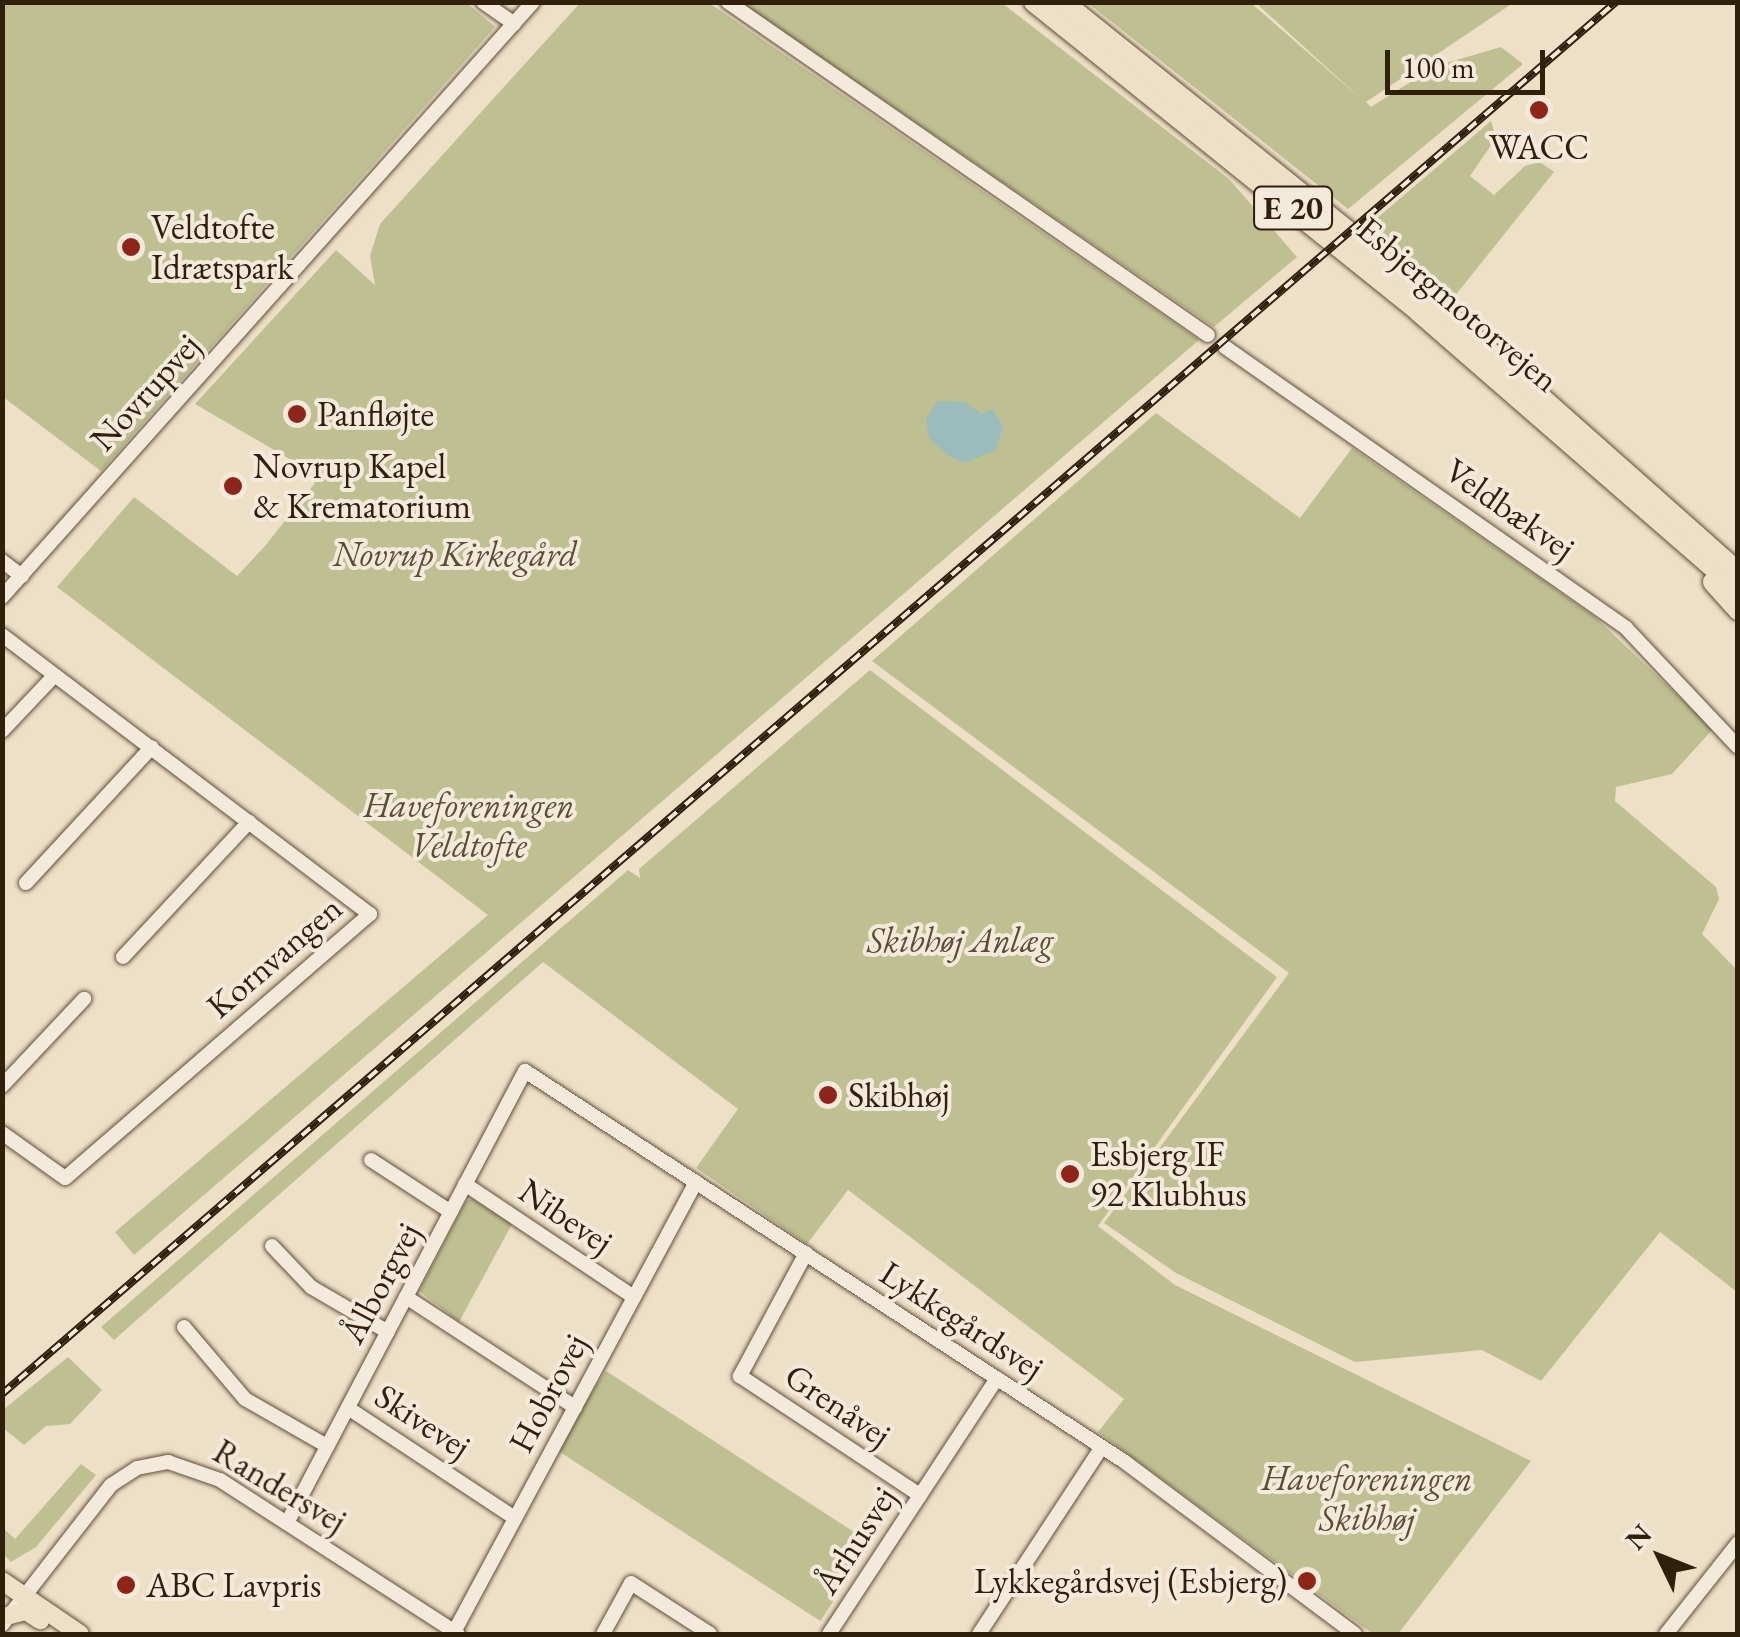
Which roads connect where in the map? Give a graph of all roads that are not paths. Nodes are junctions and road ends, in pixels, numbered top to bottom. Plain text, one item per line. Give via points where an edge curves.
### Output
1 (483, 2) edge
2 (533, 2) edge
3 (728, 2) edge
4 (1034, 2) edge
5 (1063, 2) edge
6 (514, 24) junction
7 (1208, 335) dead end
8 (1225, 347) dead end
9 (1643, 508) junction
10 (2, 561) edge
11 (1738, 572) edge
12 (22, 576) junction
13 (1738, 589) edge
14 (2, 597) edge
15 (1738, 610) edge
16 (2, 635) edge
17 (54, 676) junction
18 (2, 731) edge
19 (1738, 747) edge
20 (152, 748) junction
21 (249, 822) junction
22 (26, 883) dead end
23 (123, 957) dead end
24 (84, 999) dead end
25 (525, 1071) joint
26 (2, 1086) edge
27 (2, 1133) edge
28 (370, 1160) dead end
29 (696, 1182) junction
30 (466, 1184) junction
31 (450, 1212) junction
32 (272, 1246) dead end
33 (806, 1253) junction
34 (634, 1297) junction
35 (406, 1298) junction
36 (184, 1328) dead end
37 (388, 1332) junction
38 (997, 1378) junction
39 (348, 1408) junction
40 (574, 1408) junction
41 (327, 1446) junction
42 (1102, 1446) junction
43 (920, 1495) junction
44 (515, 1518) junction
45 (287, 1522) junction
46 (1738, 1544) edge
47 (2, 1582) edge
48 (24, 1597) junction
49 (4, 1611) edge
50 (456, 1633) edge
51 (40, 1634) edge
52 (61, 1634) edge
53 (80, 1634) edge
54 (602, 1634) edge
55 (710, 1634) edge
56 (829, 1634) edge
57 (980, 1634) edge
58 (1355, 1634) edge
59 (1666, 1634) edge

1 - 6 street
2 - 6 street, Novrupvej
3 - 7 street
4 - 9 highway, Esbjergmotorvejen / E 20 via 1419,312
5 - 11 highway, Esbjergmotorvejen / E 20 via 1408,280
6 - 12 street, Novrupvej
8 - 19 street, Veldbækvej via 1626,628
9 - 13 highway, Esbjergmotorvejen
9 - 15 highway, E 20
10 - 12 street
12 - 14 street, Novrupvej
16 - 17 street, Kornvangen
17 - 18 street
17 - 20 street, Kornvangen
20 - 21 street, Kornvangen
20 - 22 street
21 - 23 street
21 - 27 street, Kornvangen via 370,914 65,1178
24 - 26 street
25 - 29 street, Lykkegårdsvej
25 - 30 street, Ålborgvej
28 - 31 street
29 - 33 street, Lykkegårdsvej
29 - 34 street, Hobrovej
30 - 31 street, Ålborgvej
30 - 34 street, Nibevej
31 - 35 street, Ålborgvej
32 - 37 street via 311,1287
33 - 38 street, Lykkegårdsvej
33 - 43 street, Grenåvej via 740,1376
34 - 40 street, Hobrovej
35 - 37 street, Ålborgvej
35 - 40 street
36 - 41 street via 245,1399
37 - 39 street, Ålborgvej
38 - 42 street, Lykkegårdsvej
38 - 43 street, Århusvej
39 - 41 street, Ålborgvej
39 - 44 street, Skivevej
40 - 44 street, Hobrovej
41 - 45 street, Ålborgvej
42 - 57 street
42 - 58 street, Lykkegårdsvej
43 - 56 street, Århusvej
44 - 50 street, Hobrovej
45 - 48 street, Randersvej via 200,1468 152,1463 111,1485
45 - 50 street, Randersvej
46 - 59 street
47 - 48 main road
48 - 49 main road
48 - 53 main road
49 - 51 main road
49 - 52 main road via 26,1611
54 - 55 street via 630,1583

